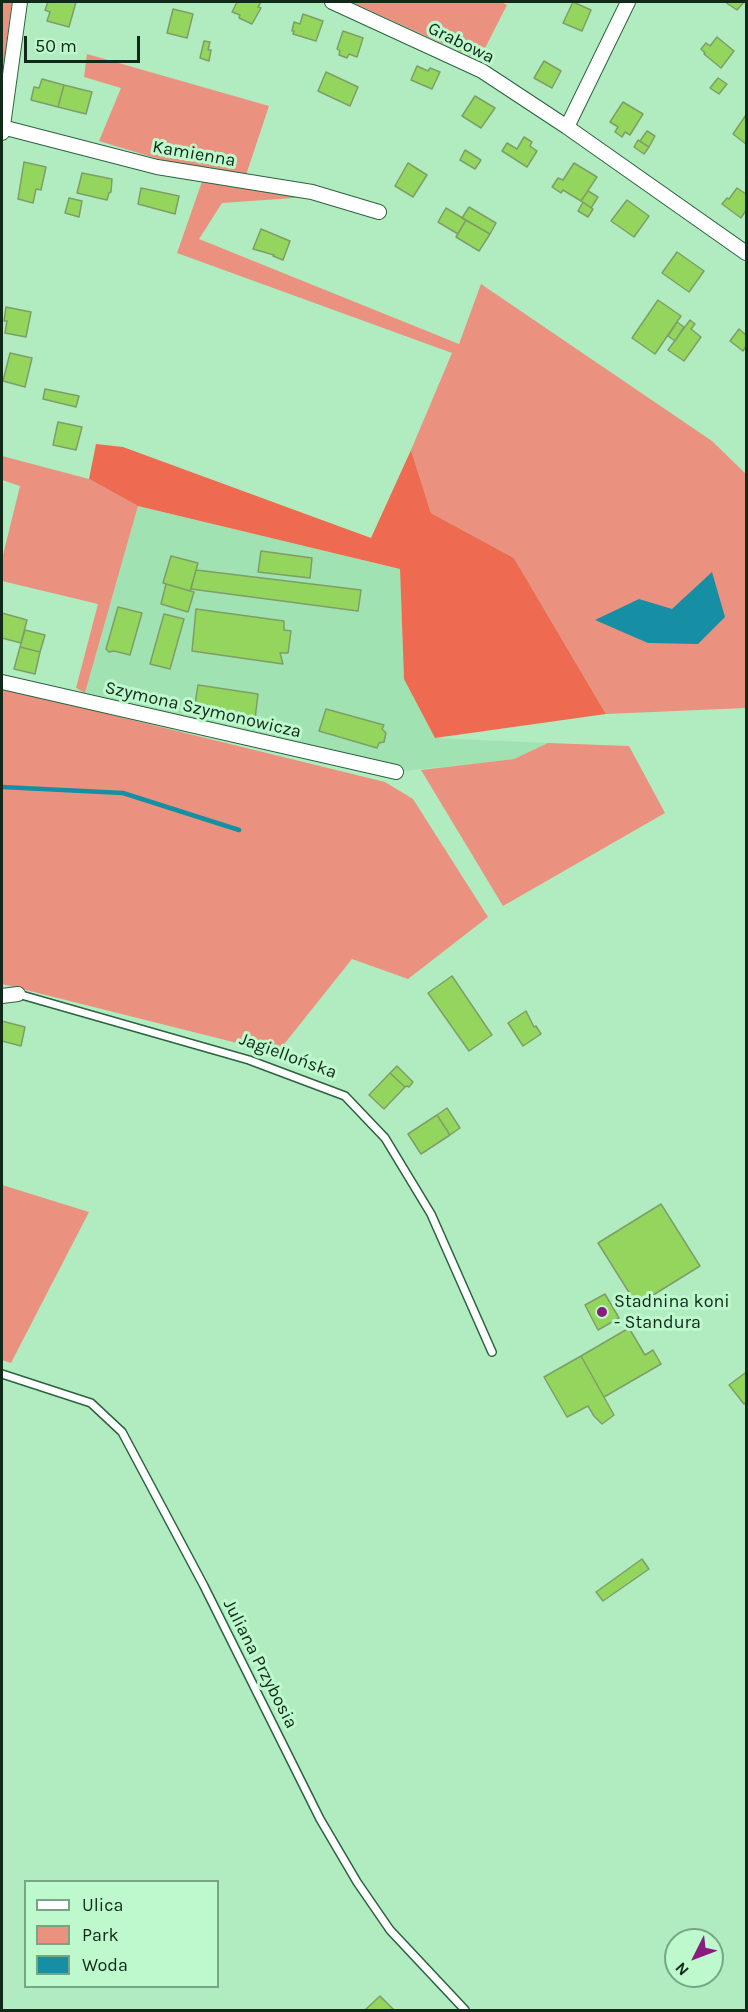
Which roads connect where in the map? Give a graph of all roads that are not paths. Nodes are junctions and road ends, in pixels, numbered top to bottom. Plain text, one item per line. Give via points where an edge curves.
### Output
1 (20, 2) edge
2 (332, 2) edge
3 (628, 2) edge
4 (2, 127) edge
5 (567, 127) junction
6 (2, 133) edge
7 (379, 212) dead end
8 (747, 253) edge
9 (2, 682) edge
10 (396, 772) dead end
11 (18, 994) joint
12 (2, 996) edge
13 (492, 1352) dead end
14 (2, 1374) edge
15 (465, 2010) edge

1 - 4 street
2 - 5 street, Grabowa via 482,71
3 - 5 street
4 - 6 street
4 - 7 street, Kamienna via 157,167 312,192
5 - 8 street, Grabowa
9 - 10 street, Szymona Szymonowicza
11 - 12 street, Jagiellońska
11 - 13 lane, Jagiellońska via 249,1060 345,1096 386,1138 431,1214
14 - 15 lane, Juliana Przybosia via 91,1403 122,1432 320,1819 390,1930

